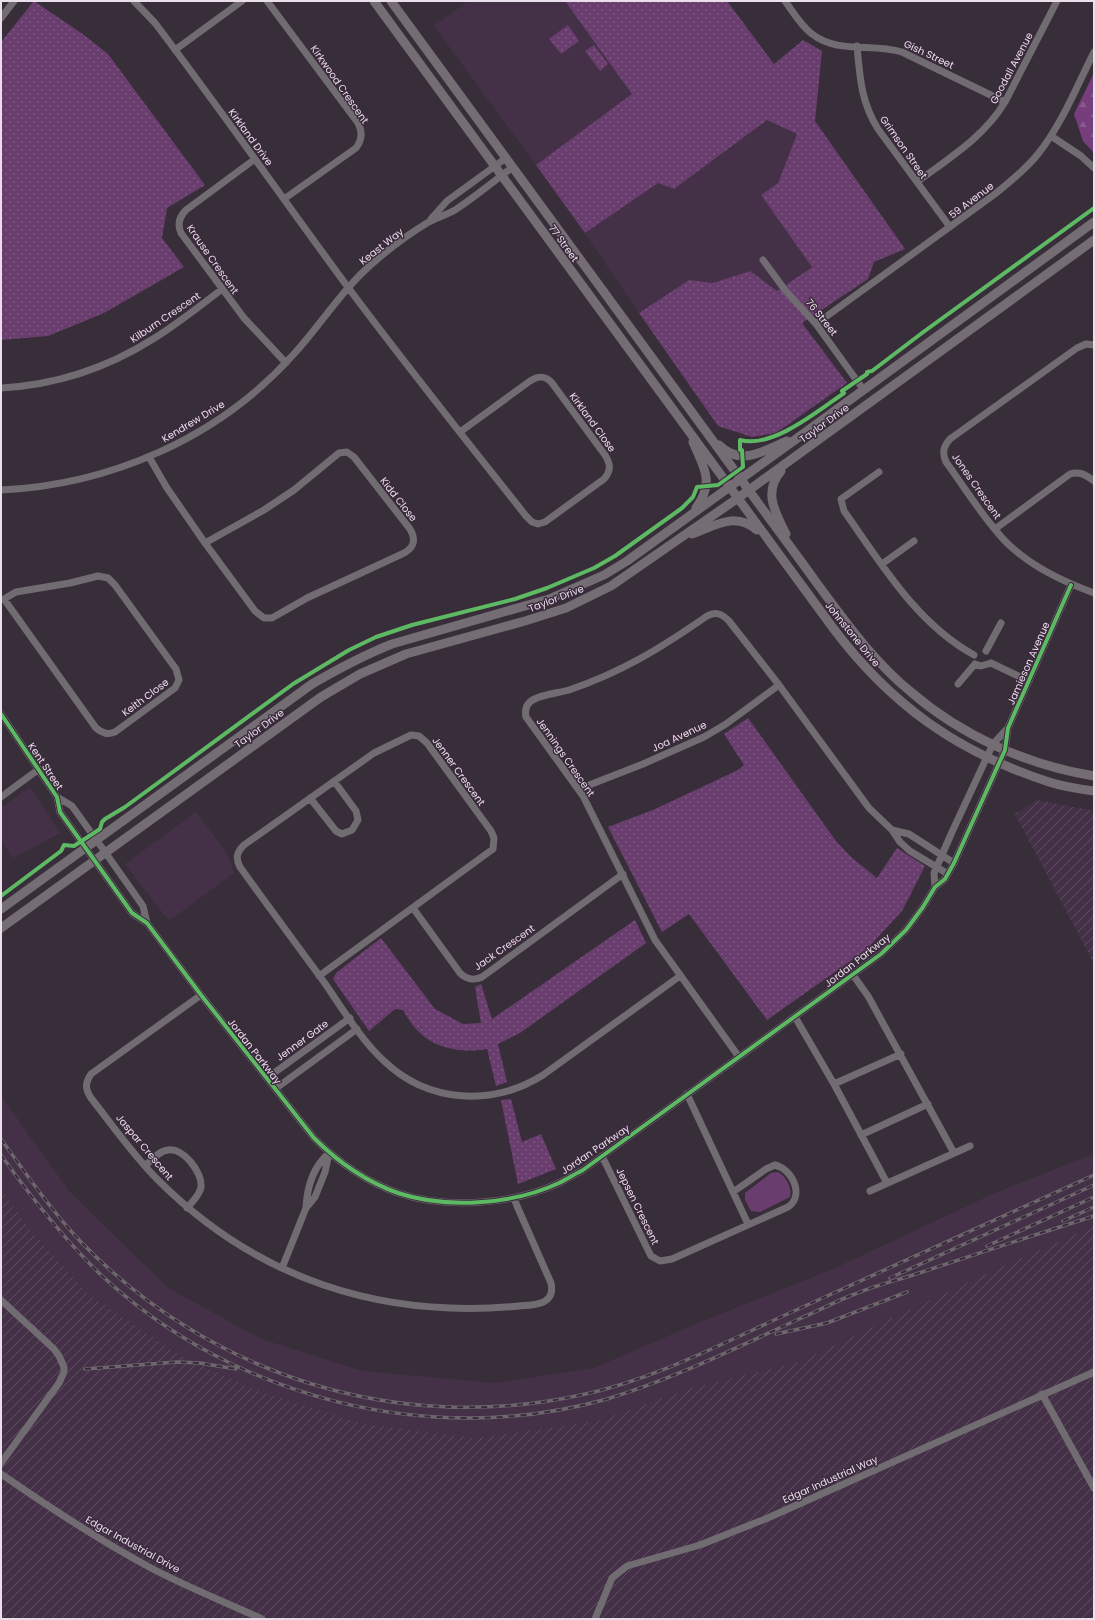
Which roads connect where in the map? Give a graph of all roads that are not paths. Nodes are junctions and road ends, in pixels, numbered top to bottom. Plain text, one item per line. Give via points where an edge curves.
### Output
1 (14, 1) edge
2 (134, 1) edge
3 (242, 1) edge
4 (267, 1) edge
5 (374, 1) edge
6 (391, 1) edge
7 (785, 1) edge
8 (1057, 1) edge
9 (2, 15) edge
10 (857, 46) junction
11 (175, 50) junction
12 (1094, 52) edge
13 (1005, 102) junction
14 (1051, 136) junction
15 (506, 158) junction
16 (255, 159) junction
17 (494, 167) junction
18 (513, 168) junction
19 (1094, 168) edge
20 (501, 176) junction
21 (917, 182) junction
22 (284, 199) junction
23 (1094, 222) edge
24 (428, 223) junction
25 (950, 227) junction
26 (1094, 240) edge
27 (763, 260) dead end
28 (348, 287) junction
29 (222, 289) junction
30 (816, 324) junction
31 (1094, 345) edge
32 (286, 363) junction
33 (1, 388) edge
34 (863, 390) junction
35 (685, 425) junction
36 (460, 432) junction
37 (705, 432) junction
38 (803, 434) junction
39 (149, 457) junction
40 (787, 463) junction
41 (879, 472) dead end
42 (740, 479) junction
43 (1094, 481) edge
44 (729, 487) junction
45 (1, 490) edge
46 (748, 490) junction
47 (738, 498) junction
48 (690, 516) junction
49 (995, 529) junction
50 (681, 538) junction
51 (766, 538) junction
52 (914, 541) dead end
53 (205, 543) junction
54 (798, 557) junction
55 (882, 564) junction
56 (1071, 585) junction
57 (1094, 593) edge
58 (2, 598) edge
59 (1001, 623) dead end
60 (986, 651) junction
61 (974, 655) junction
62 (991, 663) junction
63 (975, 664) junction
64 (1029, 681) junction
65 (958, 684) dead end
66 (779, 685) junction
67 (1, 714) edge
68 (1008, 728) junction
69 (993, 744) junction
70 (1005, 750) junction
71 (987, 758) junction
72 (999, 763) junction
73 (39, 769) junction
74 (1094, 776) edge
75 (334, 781) junction
76 (579, 789) junction
77 (1094, 792) edge
78 (1, 797) edge
79 (57, 797) junction
80 (310, 798) junction
81 (892, 830) junction
82 (96, 840) junction
83 (85, 848) junction
84 (105, 852) junction
85 (942, 856) junction
86 (94, 860) junction
87 (954, 863) junction
88 (936, 867) junction
89 (623, 874) junction
90 (948, 874) junction
91 (935, 887) junction
92 (413, 908) junction
93 (1, 909) edge
94 (147, 923) junction
95 (1, 928) edge
96 (853, 975) junction
97 (319, 976) junction
98 (680, 976) junction
99 (201, 995) junction
100 (795, 1017) junction
101 (350, 1018) junction
102 (357, 1029) junction
103 (901, 1054) junction
104 (739, 1057) junction
105 (267, 1078) junction
106 (834, 1084) junction
107 (275, 1089) junction
108 (687, 1094) junction
109 (928, 1104) junction
110 (861, 1135) junction
111 (970, 1146) dead end
112 (330, 1153) junction
113 (954, 1153) junction
114 (602, 1156) junction
115 (145, 1166) junction
116 (887, 1183) junction
117 (870, 1191) dead end
118 (733, 1192) junction
119 (514, 1198) junction
120 (187, 1208) junction
121 (748, 1224) junction
122 (282, 1268) junction
123 (1, 1300) edge
124 (1094, 1372) edge
125 (1042, 1394) junction
126 (1, 1463) edge
127 (1, 1474) edge
128 (1094, 1488) edge
129 (262, 1619) edge
130 (595, 1619) edge

1 - 9 street
2 - 11 street, Kirkland Drive
3 - 11 street
4 - 22 street, Kirkwood Crescent via 358,123 361,131 356,148
5 - 17 main road, 77 Street
6 - 15 main road, 77 Street
7 - 10 street, Gish Street via 805,28 822,40 840,46
8 - 13 street, Goodall Avenue
10 - 13 street, Gish Street via 902,52
10 - 21 street, Grimson Street via 862,92 870,114
11 - 16 street, Kirkland Drive
12 - 14 street, 59 Avenue
13 - 21 street, Goodall Avenue via 996,117 975,138
14 - 19 street
14 - 25 street, 59 Avenue via 1031,162 1011,181
15 - 17 street, Keast Way
15 - 18 main road, 77 Street
16 - 22 street, Kirkland Drive
16 - 29 street, Krause Crescent via 186,210 179,220 181,233
17 - 20 main road, 77 Street
17 - 24 street, Keast Way via 447,201
18 - 20 street, Keast Way
18 - 37 main road, 77 Street
20 - 24 street, Keast Way via 454,210
20 - 35 main road, 77 Street
21 - 25 street, Grimson Street
22 - 28 street, Kirkland Drive
23 - 34 main road, Taylor Drive
24 - 28 street, Keast Way via 380,256
25 - 30 street, 59 Avenue
26 - 40 main road, Taylor Drive
27 - 30 street, 76 Street via 785,290
28 - 32 street, Kendrew Drive
28 - 36 street, Kirkland Close
29 - 32 street, Krause Crescent via 253,329
29 - 33 street, Kilburn Crescent via 155,338 110,362 51,381
30 - 34 street, 76 Street
31 - 49 street, Jones Crescent via 1086,344 1077,348 950,439 944,447 946,462
32 - 39 street, Kendrew Drive via 216,421
34 - 38 main road, Taylor Drive
35 - 44 main road, 77 Street
35 - 48 main road via 703,468 707,485 703,498
36 - 36 street, Kirkland Close via 526,516 536,524 542,524 550,519 604,479 609,470 609,462 605,455 545,377 537,377 530,381
37 - 38 main road via 721,447 742,457 754,455
37 - 42 main road, 77 Street
38 - 42 main road, Taylor Drive
39 - 45 street, Kendrew Drive via 64,483
39 - 53 street, Kidd Close
40 - 46 main road, Taylor Drive
40 - 54 main road via 775,478 771,491 778,518
41 - 55 street via 841,499 844,511
42 - 44 main road, Taylor Drive
42 - 46 main road, 77 Street
43 - 49 street via 1082,473 1070,474
44 - 47 main road, 77 Street
44 - 48 main road, Taylor Drive
46 - 47 main road, Taylor Drive
46 - 54 main road, Johnstone Drive
47 - 50 main road, Taylor Drive
47 - 51 main road, Johnstone Drive
48 - 82 main road, Taylor Drive via 627,561 577,588 542,601 392,644 340,668 312,684
49 - 56 street, Jones Crescent via 1033,563
50 - 51 main road via 734,520 752,526
50 - 84 main road, Taylor Drive via 610,586 566,608 406,654 339,685
51 - 71 main road, Johnstone Drive via 843,642 874,677 926,722
52 - 55 street
53 - 53 street, Kidd Close via 264,510 343,452 351,454 413,533 414,542 410,550 307,598 279,615 267,618 255,611
54 - 69 main road, Johnstone Drive via 850,628 888,672 930,707
55 - 61 street via 912,605 942,634
56 - 57 street, Jones Crescent
56 - 64 street, Jamieson Avenue
58 - 58 street, Keith Close via 16,592 98,576 108,578 176,669 179,674 178,683 175,688 115,732 109,734 100,731
59 - 60 street
60 - 61 street
60 - 62 street via 991,657
61 - 63 street
62 - 63 street via 981,666
62 - 64 street
63 - 65 street
64 - 68 street, Jamieson Avenue
66 - 76 street, Joa Avenue via 704,736
66 - 76 street, Jennings Crescent via 729,621 721,614 714,613 637,661 587,684 532,700 526,706 526,717
66 - 81 street, Jennings Crescent via 869,808
67 - 73 street, Kent Street
68 - 69 street, Jamieson Avenue
68 - 70 street, Jamieson Avenue
69 - 70 main road, Johnstone Drive
69 - 71 street, Jamieson Avenue
70 - 72 street, Jamieson Avenue
70 - 74 main road, Johnstone Drive via 1030,760
71 - 72 main road, Johnstone Drive
71 - 85 street, Jordan Parkway
72 - 77 main road, Johnstone Drive via 1050,783
72 - 87 street, Jordan Parkway
73 - 78 street
73 - 79 street, Kent Street
75 - 80 street, Jenner Crescent
75 - 80 street via 356,811 358,820 352,830 338,833 332,829
75 - 92 street, Jenner Crescent via 374,753 408,736 416,735 427,743 491,832 494,838 493,849
76 - 89 street, Jennings Crescent
79 - 82 street, Kent Street via 72,806
79 - 83 street, Kent Street via 60,812
80 - 97 street, Jenner Crescent via 244,845 236,858
81 - 85 street, Jennings Crescent via 909,834
81 - 88 street, Jennings Crescent via 910,851
82 - 83 main road, Taylor Drive
82 - 84 street, Kent Street
83 - 86 street, Kent Street
83 - 93 main road, Taylor Drive
84 - 86 main road, Taylor Drive
84 - 94 street, Jordan Parkway via 143,906
85 - 87 street, Jennings Crescent
85 - 88 street, Jordan Parkway
86 - 94 street, Jordan Parkway via 132,913
86 - 95 main road, Taylor Drive
87 - 90 street, Jordan Parkway
88 - 90 street, Jennings Crescent
88 - 91 street, Jordan Parkway
89 - 92 street, Jack Crescent via 482,977 474,979 466,978 460,973
89 - 98 street, Jennings Crescent via 652,935
90 - 91 street, Jordan Parkway via 945,880
91 - 96 street, Jordan Parkway via 906,930 881,954
92 - 97 street, Jenner Crescent
94 - 99 street, Jordan Parkway
96 - 100 street, Jordan Parkway
96 - 103 street
97 - 101 street, Jenner Crescent
98 - 102 street, Jenner Crescent via 538,1077 521,1087 492,1095 452,1096 418,1085 383,1061
98 - 104 street, Jennings Crescent
99 - 105 street, Jordan Parkway
99 - 115 street, Jaspar Crescent via 87,1079 87,1092
100 - 104 street, Jordan Parkway
100 - 106 street
101 - 102 street, Jenner Crescent
101 - 105 street, Jenner Gate
102 - 107 street
103 - 106 street
103 - 109 street
104 - 108 street, Jordan Parkway
105 - 107 street, Jordan Parkway
106 - 110 street
107 - 112 street, Jordan Parkway via 304,1128
108 - 114 street, Jordan Parkway
108 - 118 street
109 - 110 street
109 - 113 street
110 - 116 street
111 - 113 street
112 - 119 street, Jordan Parkway via 349,1168 371,1180 416,1198 458,1203
112 - 122 street via 316,1169 307,1192 306,1208
113 - 116 street
114 - 119 street, Jordan Parkway via 559,1183
114 - 121 street, Jepsen Crescent via 648,1250 656,1260 672,1259
115 - 120 street, Jaspar Crescent
115 - 120 street via 167,1150 173,1149 186,1156 201,1181 199,1193
116 - 117 street
118 - 121 street
118 - 121 street, Jepsen Crescent via 775,1165 787,1171 795,1186 796,1197 791,1205
119 - 122 street, Jaspar Crescent via 551,1283 549,1297 539,1304 483,1309 414,1307 337,1290
120 - 122 street, Jaspar Crescent via 245,1249
123 - 126 street via 54,1349 62,1362 64,1372 59,1383
124 - 125 street, Edgar Industrial Way
125 - 128 street
125 - 130 street, Edgar Industrial Way via 770,1517 700,1545 627,1566 612,1578
127 - 129 street, Edgar Industrial Drive via 60,1514 150,1567

